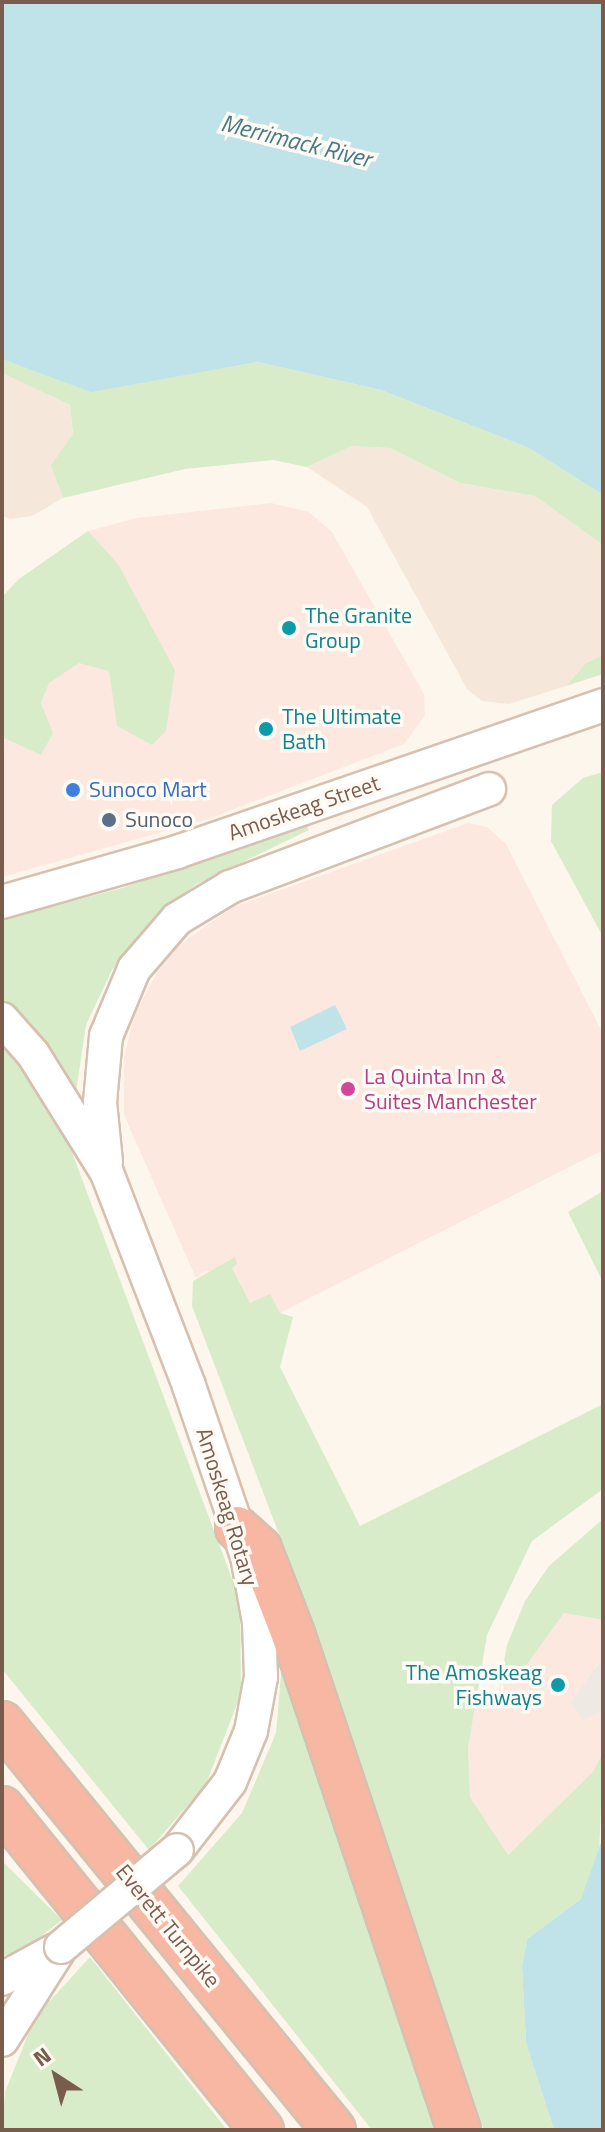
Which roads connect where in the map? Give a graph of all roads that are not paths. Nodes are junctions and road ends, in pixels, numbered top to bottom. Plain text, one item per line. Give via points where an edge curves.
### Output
1 (603, 705) edge
2 (489, 789) dead end
3 (2, 902) edge
4 (2, 1019) edge
5 (107, 1173) junction
6 (237, 1528) junction
7 (2, 1723) edge
8 (2, 1808) edge
9 (2, 1841) edge
10 (110, 1941) junction
11 (61, 1947) junction
12 (2, 1979) edge
13 (2, 2040) edge
14 (259, 2127) edge
15 (334, 2130) edge
16 (459, 2130) edge

1 - 3 main road, Amoskeag Street via 163,857
2 - 5 main road, Amoskeag Street via 230,887 177,919 134,969 106,1036 100,1102
4 - 5 main road, Amoskeag Rotary via 33,1054
5 - 6 main road, Amoskeag Rotary
6 - 11 main road, Amoskeag Rotary, bridge via 259,1622 261,1677 251,1731 230,1782 177,1850
6 - 16 highway via 260,1549 293,1634
7 - 15 highway, Everett Turnpike
8 - 10 highway
9 - 10 highway
10 - 14 highway
11 - 12 main road, Amoskeag Rotary
11 - 13 main road

